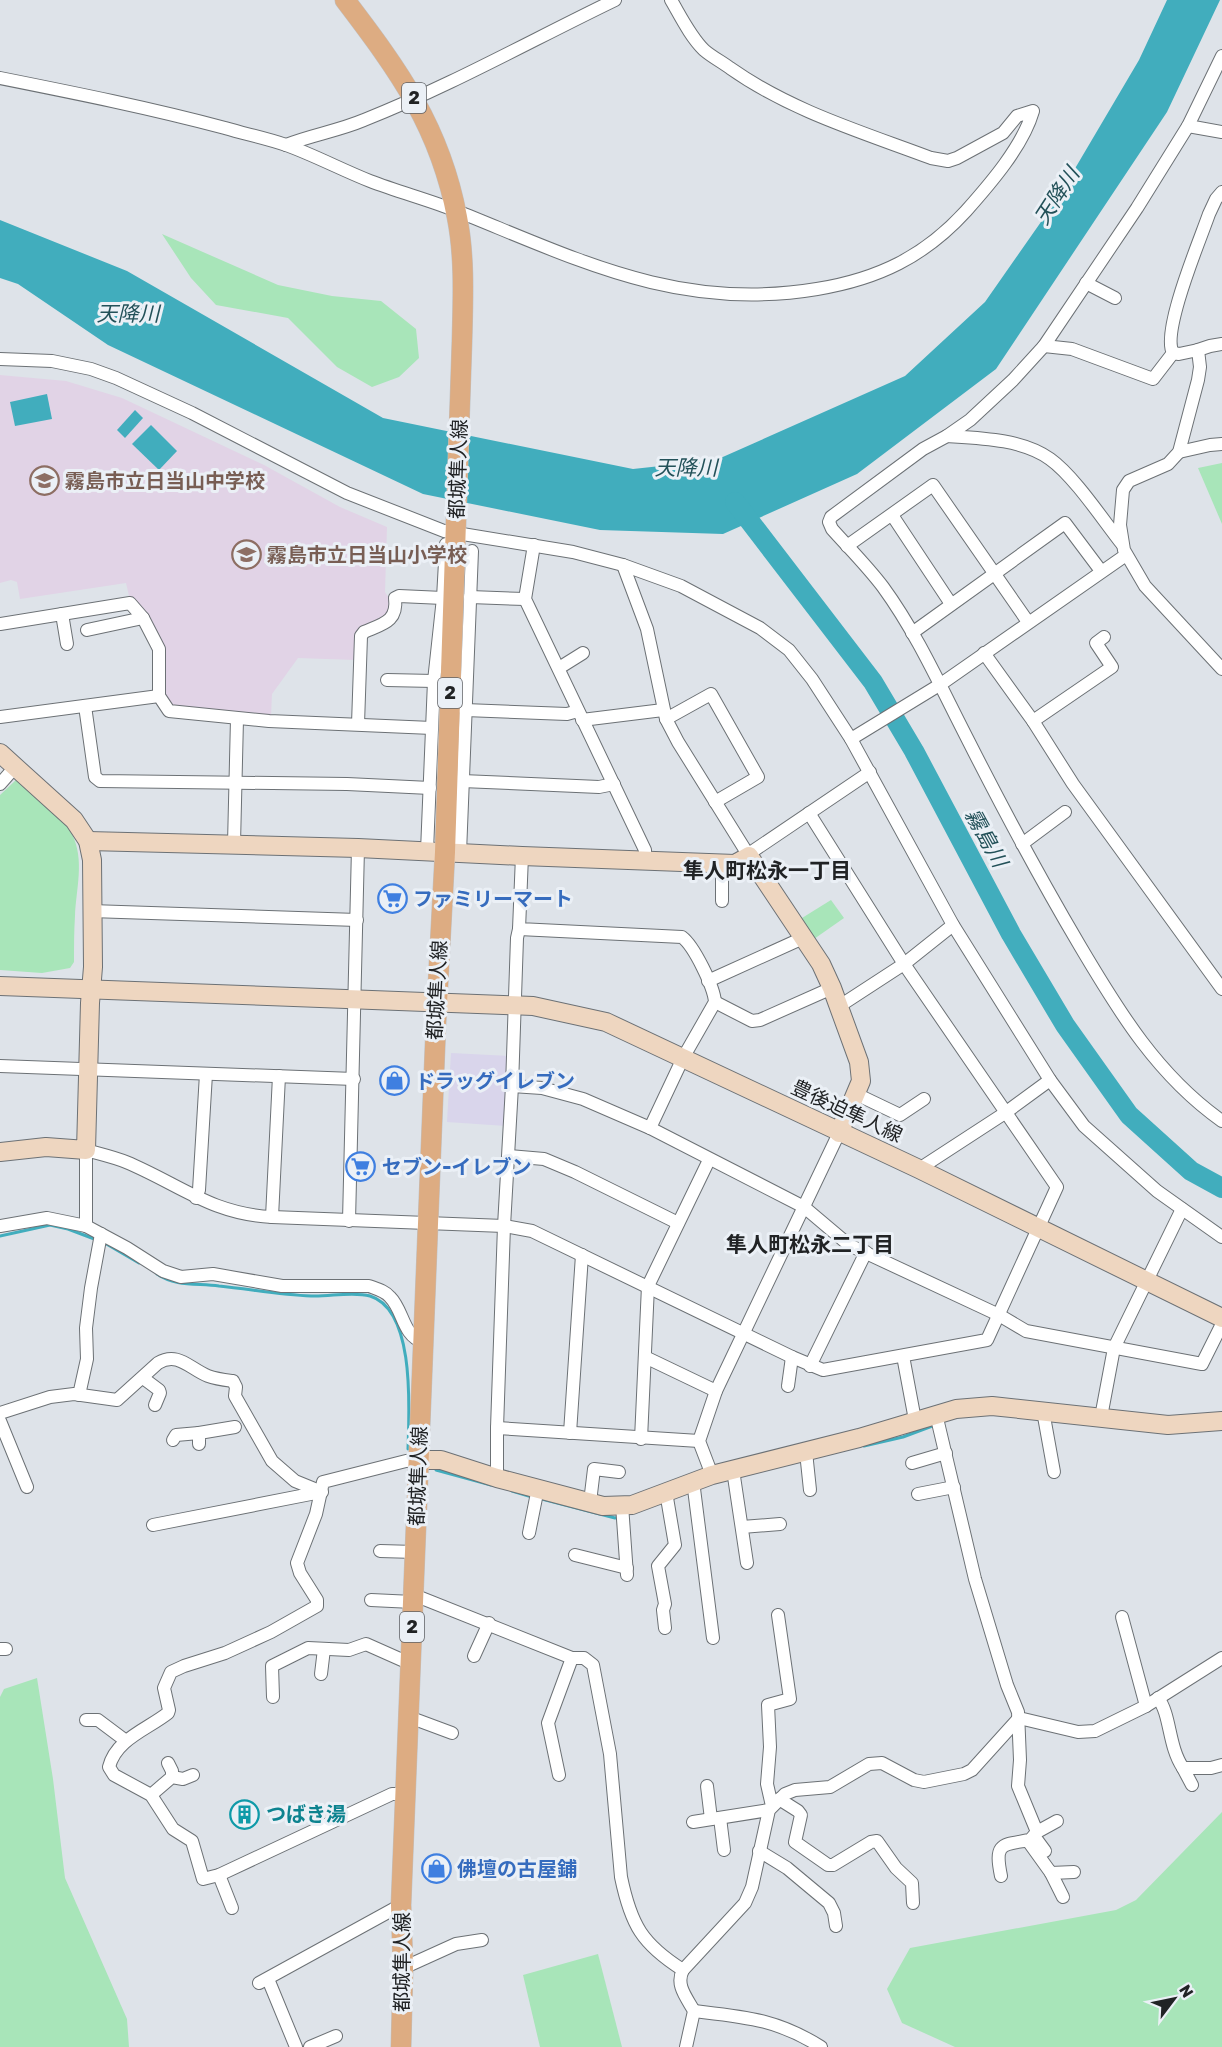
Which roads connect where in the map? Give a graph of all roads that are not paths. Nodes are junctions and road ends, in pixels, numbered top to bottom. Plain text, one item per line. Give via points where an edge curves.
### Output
1 (345, 0) edge
2 (615, 0) edge
3 (671, 0) edge
4 (1222, 56) edge
5 (0, 78) edge
6 (414, 98) junction
7 (1188, 126) junction
8 (1222, 132) edge
9 (285, 145) junction
10 (1222, 192) edge
11 (456, 214) junction
12 (1086, 283) junction
13 (1115, 298) dead end
14 (1222, 344) edge
15 (1044, 346) junction
16 (1198, 350) junction
17 (1173, 353) junction
18 (0, 359) edge
19 (947, 436) junction
20 (1222, 444) edge
21 (1179, 452) junction
22 (395, 512) junction
23 (892, 515) junction
24 (456, 529) junction
25 (534, 544) junction
26 (847, 546) junction
27 (1124, 550) junction
28 (472, 551) dead end
29 (622, 565) junction
30 (1101, 571) junction
31 (995, 574) junction
32 (470, 597) junction
33 (443, 598) junction
34 (525, 599) junction
35 (951, 604) junction
36 (62, 614) junction
37 (143, 618) junction
38 (1028, 622) junction
39 (0, 624) edge
40 (87, 630) dead end
41 (912, 633) junction
42 (1104, 637) dead end
43 (67, 644) dead end
44 (584, 653) dead end
45 (984, 653) junction
46 (559, 668) junction
47 (1222, 669) edge
48 (387, 680) dead end
49 (434, 681) junction
50 (940, 685) junction
51 (159, 696) junction
52 (85, 706) junction
53 (465, 710) junction
54 (664, 715) junction
55 (580, 716) junction
56 (0, 717) edge
57 (237, 719) junction
58 (1033, 721) junction
59 (358, 724) junction
60 (432, 728) junction
61 (853, 738) junction
62 (0, 753) edge
63 (15, 767) junction
64 (870, 772) junction
65 (462, 781) junction
66 (0, 784) edge
67 (236, 784) junction
68 (614, 784) junction
69 (430, 788) junction
70 (715, 802) junction
71 (1065, 812) dead end
72 (809, 813) junction
73 (88, 840) junction
74 (234, 844) junction
75 (1022, 844) junction
76 (358, 848) junction
77 (444, 852) junction
78 (522, 856) junction
79 (749, 856) junction
80 (645, 860) junction
81 (722, 863) junction
82 (722, 901) dead end
83 (91, 911) junction
84 (357, 920) junction
85 (953, 924) junction
86 (519, 929) junction
87 (802, 938) junction
88 (904, 964) junction
89 (708, 981) junction
90 (0, 986) edge
91 (832, 988) junction
92 (92, 989) junction
93 (1222, 989) edge
94 (356, 999) junction
95 (715, 1002) junction
96 (436, 1003) junction
97 (515, 1005) junction
98 (838, 1007) junction
99 (683, 1058) junction
100 (0, 1066) edge
101 (89, 1068) junction
102 (206, 1074) junction
103 (279, 1076) junction
104 (354, 1079) junction
105 (1050, 1080) junction
106 (512, 1086) junction
107 (856, 1094) junction
108 (924, 1099) dead end
109 (1005, 1113) junction
110 (1222, 1121) edge
111 (650, 1128) junction
112 (839, 1133) junction
113 (86, 1150) junction
114 (0, 1152) edge
115 (509, 1156) junction
116 (709, 1160) junction
117 (919, 1169) junction
118 (196, 1198) junction
119 (804, 1207) junction
120 (1182, 1209) junction
121 (272, 1217) junction
122 (349, 1221) junction
123 (678, 1223) junction
124 (428, 1224) junction
125 (0, 1226) edge
126 (86, 1226) junction
127 (504, 1226) junction
128 (1039, 1227) junction
129 (1222, 1237) edge
130 (100, 1239) junction
131 (866, 1252) junction
132 (582, 1255) junction
133 (1147, 1282) junction
134 (648, 1286) junction
135 (999, 1315) junction
136 (1222, 1318) edge
137 (1222, 1324) edge
138 (742, 1332) junction
139 (423, 1342) junction
140 (1114, 1348) junction
141 (903, 1356) junction
142 (645, 1357) junction
143 (792, 1357) junction
144 (810, 1366) junction
145 (143, 1378) junction
146 (788, 1386) dead end
147 (716, 1391) junction
148 (79, 1395) junction
149 (235, 1396) junction
150 (155, 1405) dead end
151 (0, 1414) edge
152 (1044, 1416) junction
153 (1101, 1417) junction
154 (915, 1420) junction
155 (938, 1420) junction
156 (1222, 1420) edge
157 (497, 1428) junction
158 (570, 1433) junction
159 (641, 1439) junction
160 (173, 1440) dead end
161 (699, 1442) junction
162 (946, 1453) junction
163 (806, 1457) junction
164 (419, 1460) junction
165 (912, 1463) dead end
166 (619, 1472) dead end
167 (1054, 1472) dead end
168 (712, 1475) junction
169 (734, 1475) junction
170 (497, 1478) junction
171 (694, 1486) junction
172 (27, 1487) dead end
173 (954, 1487) junction
174 (810, 1490) dead end
175 (322, 1492) junction
176 (918, 1494) dead end
177 (536, 1495) junction
178 (667, 1496) junction
179 (590, 1502) junction
180 (623, 1512) junction
181 (780, 1524) dead end
182 (153, 1525) dead end
183 (741, 1527) junction
184 (529, 1533) dead end
185 (380, 1551) dead end
186 (415, 1552) junction
187 (575, 1555) dead end
188 (747, 1563) dead end
189 (413, 1599) junction
190 (371, 1600) dead end
191 (778, 1615) dead end
192 (1122, 1617) dead end
193 (489, 1623) junction
194 (666, 1628) dead end
195 (713, 1638) dead end
196 (324, 1649) junction
197 (474, 1656) dead end
198 (572, 1658) junction
199 (1222, 1658) edge
200 (411, 1664) junction
201 (321, 1674) dead end
202 (273, 1697) dead end
203 (1158, 1698) junction
204 (1146, 1706) junction
205 (409, 1717) junction
206 (1019, 1718) junction
207 (86, 1720) dead end
208 (452, 1733) dead end
209 (126, 1741) junction
210 (168, 1763) dead end
211 (1222, 1765) edge
212 (1183, 1768) junction
213 (193, 1775) dead end
214 (560, 1776) dead end
215 (172, 1777) junction
216 (1192, 1785) dead end
217 (706, 1786) dead end
218 (405, 1794) junction
219 (151, 1796) junction
220 (773, 1805) junction
221 (716, 1819) junction
222 (693, 1822) dead end
223 (1053, 1825) dead end
224 (1033, 1836) junction
225 (724, 1850) dead end
226 (759, 1851) junction
227 (1045, 1851) dead end
228 (1074, 1872) dead end
229 (1051, 1873) junction
230 (219, 1875) junction
231 (1001, 1876) dead end
232 (1064, 1897) dead end
233 (913, 1904) dead end
234 (401, 1905) junction
235 (232, 1908) dead end
236 (836, 1926) dead end
237 (482, 1940) dead end
238 (403, 1968) junction
239 (683, 1970) junction
240 (694, 2011) junction
241 (336, 2036) dead end
242 (296, 2047) edge
243 (310, 2047) edge
244 (401, 2047) edge
245 (686, 2047) edge
246 (821, 2047) edge

1 - 6 main road, 都城隼人線 / 2
2 - 6 street
3 - 11 street via 704,50 746,79 796,106 931,158 953,160 1003,133 1017,116 1033,111 1031,119 1014,150 977,198 930,245 869,276 800,292 707,294 644,281
4 - 7 street
5 - 9 street via 159,111
6 - 9 street via 334,131
6 - 11 main road, 都城隼人線 / 2 via 442,157
7 - 8 street
7 - 12 street
9 - 11 street
10 - 17 street via 1209,214 1172,322
11 - 24 main road, 都城隼人線 / 2 via 462,311
12 - 13 street
12 - 15 street
14 - 16 street
15 - 17 street via 1072,349 1153,379
15 - 19 street via 981,411
16 - 17 street
16 - 21 street via 1198,380
18 - 22 street via 52,361 116,378 347,493
19 - 26 street via 923,449 831,517 831,527
19 - 27 street via 1017,445 1049,459 1068,476
20 - 21 street
21 - 27 street via 1168,464 1131,480 1125,487 1121,510
22 - 24 street via 444,531
22 - 33 street via 393,520 446,539
23 - 26 street
23 - 31 street via 933,485
23 - 35 street
24 - 25 street
24 - 77 main road, 都城隼人線 / 2
25 - 29 street
25 - 34 street
26 - 41 street via 882,587
27 - 30 street
27 - 47 street via 1152,594
28 - 32 street
29 - 54 street via 649,637
29 - 61 street via 703,597 760,628 789,650
30 - 31 street via 1065,523
30 - 38 street
31 - 35 street
31 - 38 street
32 - 34 street
32 - 53 street
33 - 49 street
33 - 59 street via 399,596 395,598 393,617 361,636
34 - 46 street
35 - 41 street
36 - 37 street via 130,603
36 - 39 street
36 - 43 street
37 - 40 street
37 - 51 street via 159,649
38 - 45 street
41 - 50 street
42 - 58 street via 1096,643 1112,667
44 - 46 street
45 - 50 street
45 - 58 street
46 - 55 street
48 - 49 street
49 - 60 street
50 - 61 street
50 - 75 street
51 - 52 street
51 - 57 street via 169,711
52 - 56 street
52 - 67 street via 95,777 100,781
53 - 55 street
53 - 65 street
54 - 55 street
54 - 70 street
54 - 70 street via 711,694 758,777
55 - 68 street
57 - 59 street
57 - 67 street
58 - 93 street via 1073,784
59 - 60 street
60 - 69 street
61 - 64 street
62 - 63 street
63 - 66 street
63 - 73 street via 74,820
64 - 72 street
64 - 85 street
65 - 68 street via 599,787
65 - 77 street
67 - 69 street
67 - 74 street
68 - 80 street via 645,850
69 - 77 street
70 - 79 street
71 - 75 street
72 - 79 street
72 - 88 street
73 - 74 street
73 - 83 street via 92,860
74 - 76 street
75 - 110 street via 1118,1010 1161,1067
76 - 77 street
76 - 84 street
77 - 78 street
77 - 96 main road, 都城隼人線 / 2
78 - 80 street
78 - 86 street
79 - 81 street via 735,864
79 - 87 street
80 - 81 street
81 - 82 street
83 - 84 street
83 - 92 street
84 - 94 street
85 - 88 street
85 - 105 street
86 - 89 street via 682,937 689,942
86 - 97 street
87 - 89 street
87 - 91 street
88 - 98 street
88 - 109 street
89 - 95 street
90 - 92 street, 豊後迫隼人線
91 - 95 street via 752,1021
91 - 98 street
92 - 94 street, 豊後迫隼人線
92 - 101 street
94 - 96 street, 豊後迫隼人線
94 - 104 street
95 - 99 street
96 - 97 street, 豊後迫隼人線
96 - 124 main road, 都城隼人線 / 2
97 - 99 street, 豊後迫隼人線 via 606,1022
97 - 106 street
98 - 107 street via 859,1062 861,1081
99 - 111 street
99 - 112 street, 豊後迫隼人線
100 - 101 street
101 - 102 street
101 - 113 street
102 - 103 street
102 - 118 street
103 - 104 street
103 - 121 street
104 - 122 street
105 - 109 street
105 - 120 street via 1084,1126
106 - 111 street via 542,1088 583,1099
106 - 115 street
107 - 108 street via 900,1115
107 - 112 street
109 - 117 street
109 - 128 street via 1057,1187
111 - 116 street
112 - 117 street, 豊後迫隼人線
112 - 119 street
113 - 114 street via 46,1147
113 - 118 street via 126,1162
113 - 126 street
115 - 123 street via 544,1158
115 - 127 street
116 - 119 street
116 - 123 street
117 - 128 street, 豊後迫隼人線
118 - 121 street via 239,1214
119 - 131 street via 849,1245
119 - 138 street
120 - 129 street
120 - 133 street
121 - 122 street
122 - 124 street
123 - 134 street
124 - 127 street
124 - 139 main road, 都城隼人線 / 2
125 - 126 street via 47,1218
126 - 130 street
127 - 132 street via 532,1231
127 - 157 street
128 - 133 street, 豊後迫隼人線
128 - 135 street
130 - 139 street via 127,1248 181,1277 213,1274 282,1286 355,1285 380,1290 391,1298 410,1334
130 - 148 street via 86,1328 87,1359
131 - 135 street
131 - 144 street
132 - 134 street
132 - 158 street
133 - 136 street, 豊後迫隼人線
133 - 140 street
134 - 138 street
134 - 142 street
135 - 140 street via 1026,1331
135 - 141 street via 987,1340
137 - 140 street via 1202,1364
138 - 143 street
138 - 147 street
139 - 164 main road, 都城隼人線 / 2
140 - 153 street
141 - 144 street via 823,1370
141 - 154 street
142 - 147 street
142 - 159 street
143 - 144 street
143 - 146 street
145 - 148 street via 117,1400
145 - 149 street via 165,1359 174,1358 210,1377 233,1381
145 - 150 street via 159,1390
147 - 161 street
148 - 151 street via 50,1396
149 - 160 street via 235,1428 199,1439 176,1435
149 - 175 street via 272,1461 296,1481
151 - 172 street
152 - 153 street
152 - 155 street via 992,1406 956,1409
152 - 167 street
153 - 156 street via 1168,1425
154 - 155 street
154 - 163 street
155 - 162 street
157 - 158 street
157 - 170 street
158 - 159 street
159 - 161 street
161 - 168 street
162 - 165 street
162 - 173 street
163 - 169 street
163 - 174 street
164 - 170 street via 441,1460
164 - 175 street via 323,1482
164 - 186 main road, 都城隼人線 / 2
166 - 179 street via 589,1467
168 - 169 street
168 - 171 street
169 - 183 street
170 - 177 street
171 - 178 street
171 - 195 street
173 - 176 street
173 - 206 street via 975,1579
175 - 182 street
175 - 209 street via 297,1563 317,1606 225,1653 171,1672 164,1688 168,1713
177 - 179 street
177 - 184 street
178 - 180 street via 632,1505
178 - 194 street via 675,1545 658,1566
179 - 180 street
180 - 187 street via 627,1571
181 - 183 street
183 - 188 street
185 - 186 street
186 - 189 main road, 都城隼人線 / 2
189 - 190 street
189 - 193 street
189 - 200 main road, 都城隼人線 / 2
191 - 220 street via 790,1699 768,1706 767,1784
192 - 204 street
193 - 197 street
193 - 198 street
196 - 200 street via 349,1650 366,1644
196 - 201 street
196 - 202 street via 308,1648 273,1666
198 - 214 street via 548,1723
198 - 239 street via 584,1658 593,1665 610,1754 624,1891 643,1937 655,1951
199 - 203 street
200 - 205 main road, 都城隼人線 / 2
203 - 204 street
203 - 212 street
204 - 206 street via 1087,1732
205 - 208 street
205 - 218 main road, 都城隼人線 / 2
206 - 220 street via 964,1774 924,1782 882,1763 869,1764 830,1786 791,1791
206 - 224 street via 1017,1782
207 - 209 street via 98,1720
209 - 219 street via 109,1767 114,1775
210 - 215 street
211 - 212 street
212 - 216 street
213 - 215 street via 183,1779
215 - 219 street
217 - 221 street
218 - 230 street via 392,1794
218 - 234 main road, 都城隼人線 / 2
219 - 230 street via 173,1829 192,1841 203,1879
220 - 221 street
220 - 226 street
220 - 233 street via 798,1811 801,1815 795,1842 828,1865 871,1842 879,1842 896,1869 912,1883
221 - 222 street
221 - 225 street
223 - 224 street
224 - 227 street
224 - 229 street
224 - 231 street via 1012,1841 1001,1849 997,1857
226 - 236 street via 787,1868 829,1904
226 - 239 street via 745,1904
228 - 229 street
229 - 232 street
230 - 235 street
234 - 238 main road, 都城隼人線 / 2
234 - 242 street via 264,1981
237 - 238 street via 456,1944
238 - 244 main road, 都城隼人線 / 2
239 - 240 street via 679,1982
240 - 245 street
240 - 246 street via 754,2018 802,2035
241 - 243 street

